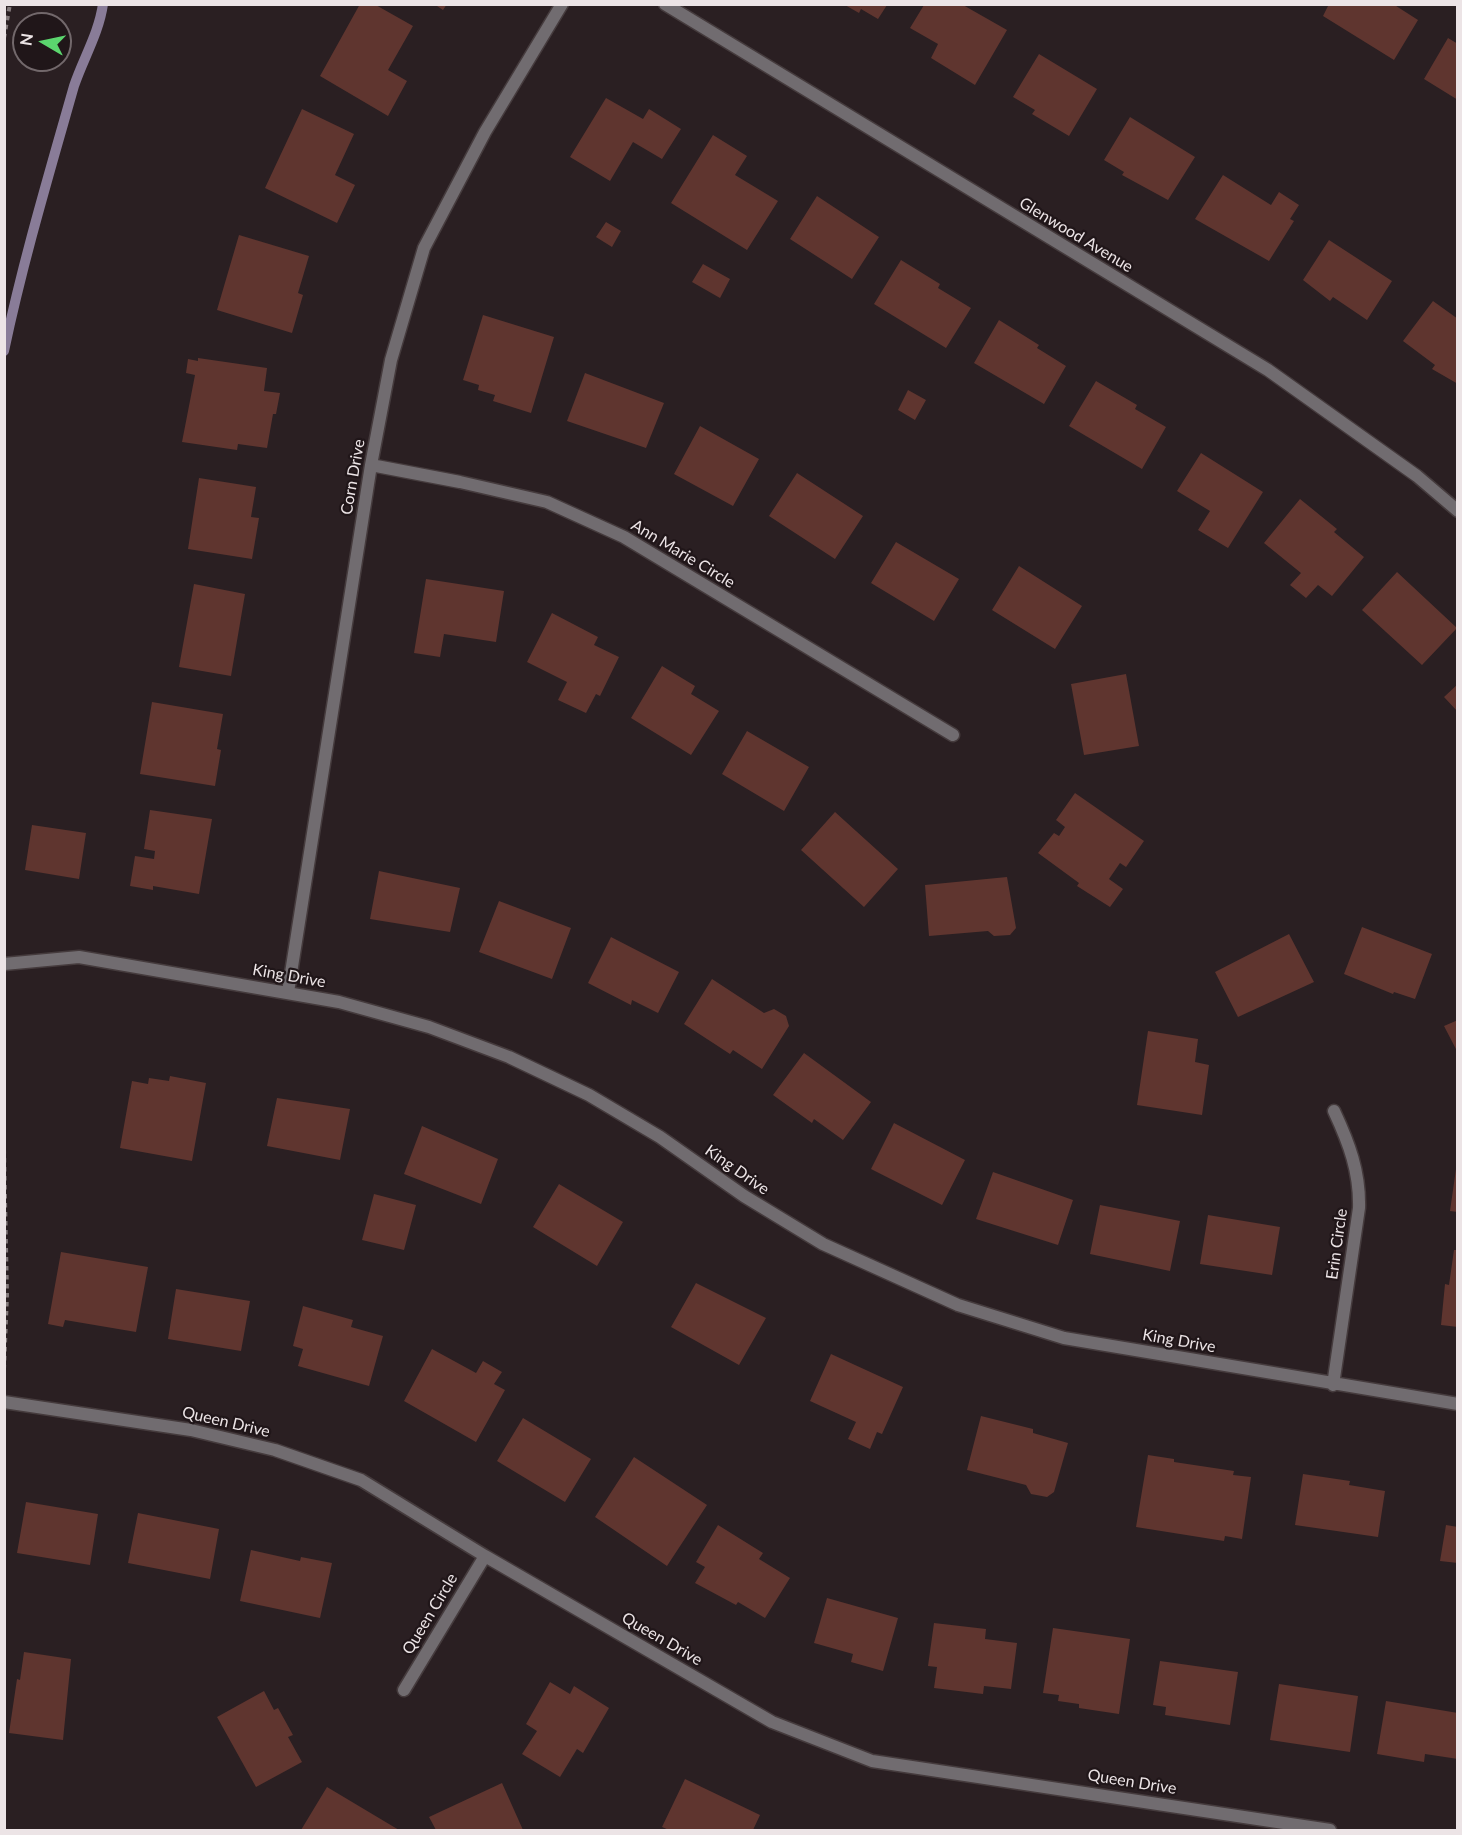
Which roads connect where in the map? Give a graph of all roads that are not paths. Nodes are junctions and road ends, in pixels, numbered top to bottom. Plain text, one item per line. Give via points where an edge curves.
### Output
1 (562, 4) edge
2 (665, 4) edge
3 (371, 465) junction
4 (1458, 511) edge
5 (953, 735) dead end
6 (4, 964) edge
7 (288, 992) junction
8 (1334, 1111) dead end
9 (1333, 1384) junction
10 (4, 1402) edge
11 (1458, 1404) edge
12 (485, 1556) junction
13 (404, 1690) dead end
14 (1330, 1830) edge

1 - 3 street, Corn Drive via 484,132 424,248 391,360
2 - 4 street, Glenwood Avenue via 1268,370 1417,476
3 - 5 street, Ann Marie Circle via 547,502 624,537
3 - 7 street, Corn Drive
6 - 7 street, King Drive via 79,957
7 - 9 street, King Drive via 429,1027 548,1074 660,1137 744,1196 823,1244 958,1305 1064,1338
8 - 9 street, Erin Circle via 1348,1142 1359,1186 1359,1208
9 - 11 street, King Drive
10 - 12 street, Queen Drive via 191,1430 325,1465 397,1500
12 - 13 street, Queen Circle
12 - 14 street, Queen Drive via 772,1722 872,1761

